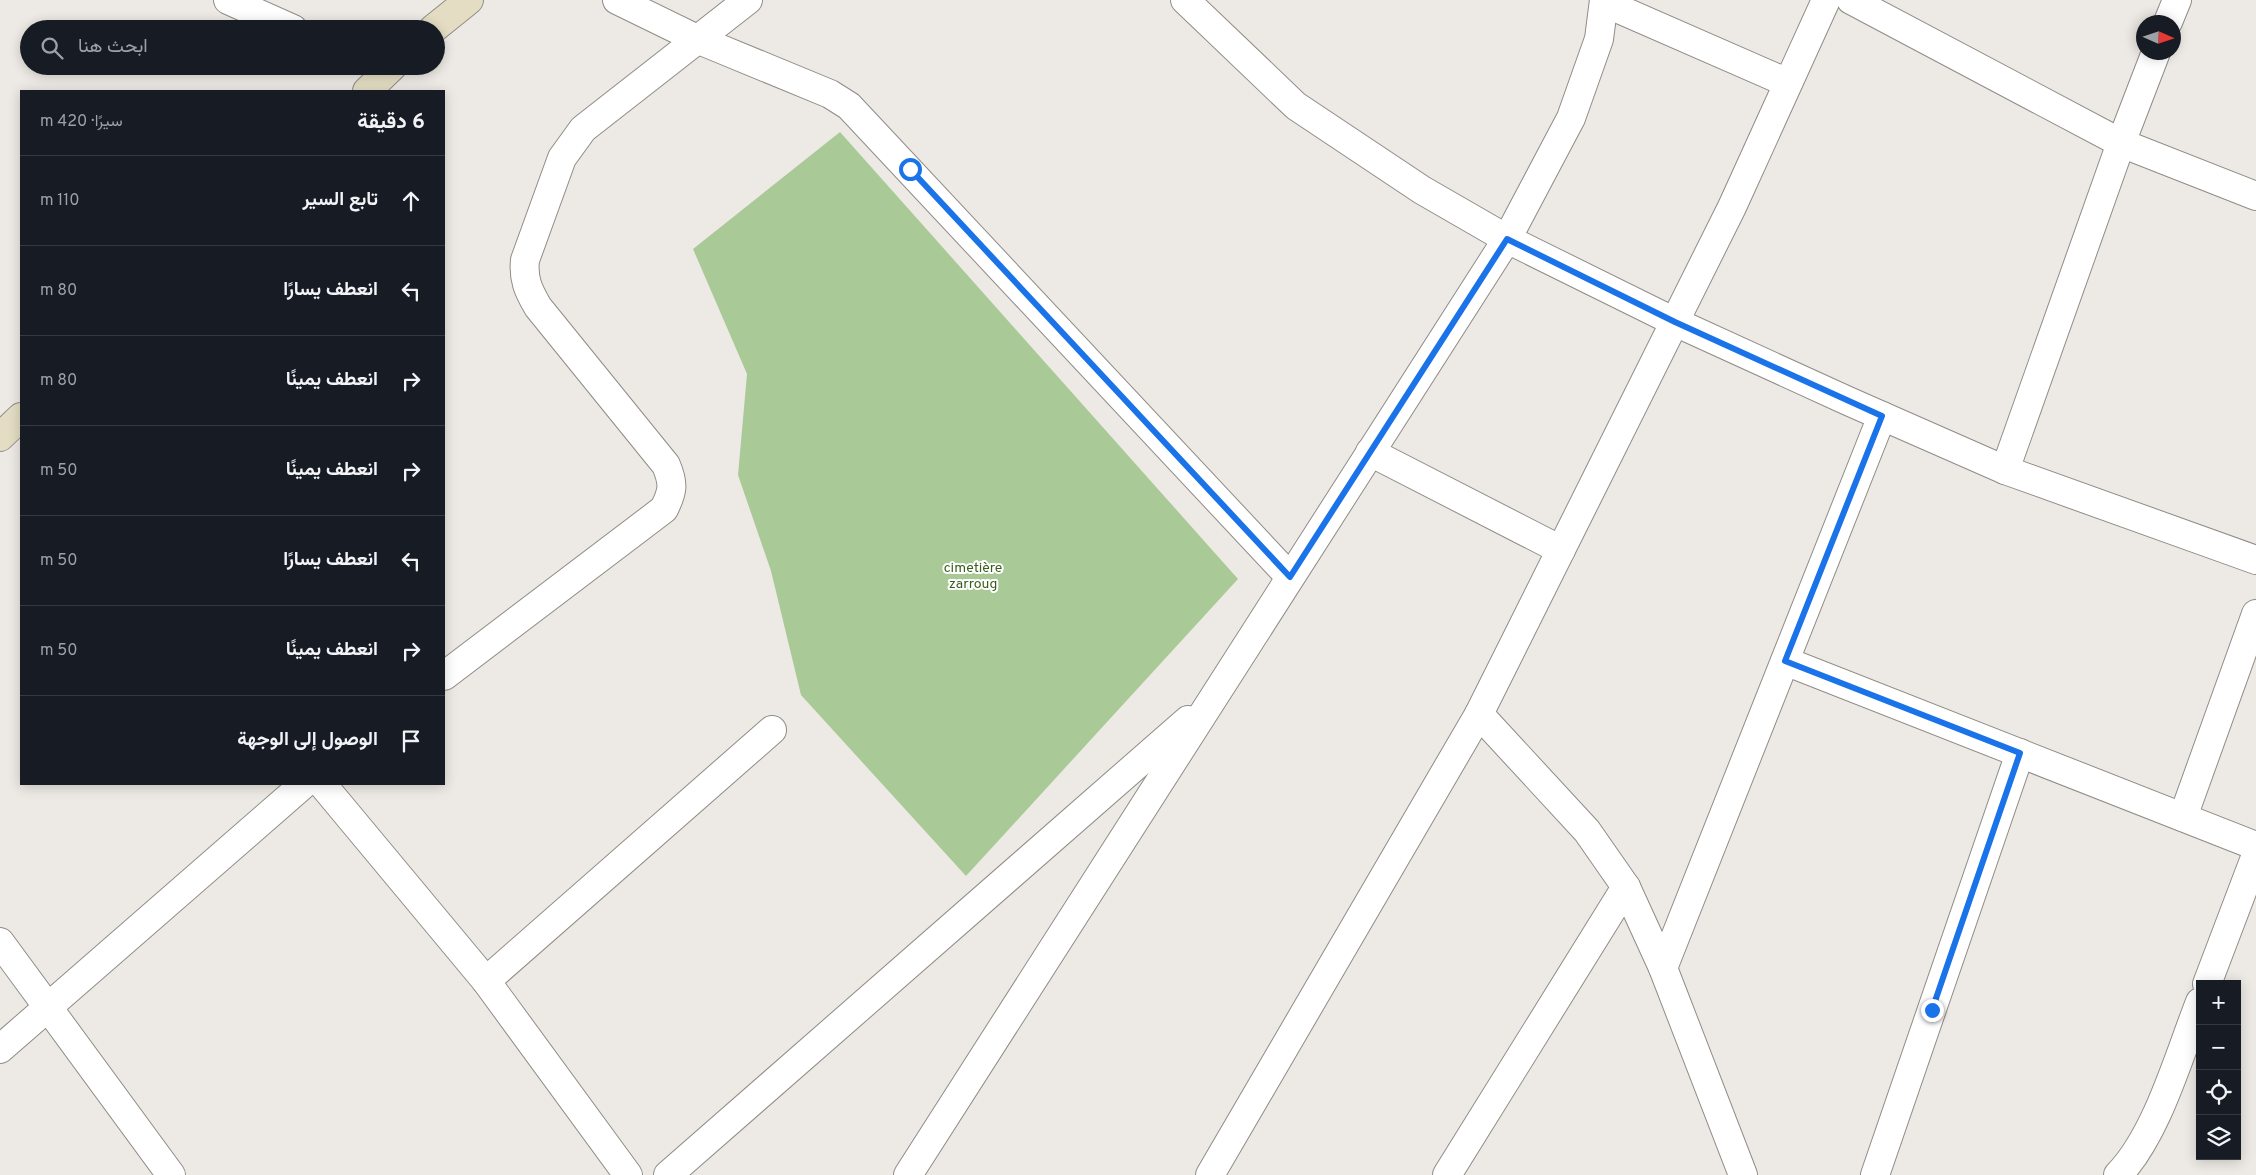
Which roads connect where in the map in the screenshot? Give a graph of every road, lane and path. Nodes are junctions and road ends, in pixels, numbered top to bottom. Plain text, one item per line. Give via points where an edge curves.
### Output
1 (228, 0) edge
2 (469, 0) edge
3 (617, 0) edge
4 (748, 0) edge
5 (1185, 0) edge
6 (1826, 0) edge
7 (1851, 0) edge
8 (2177, 0) edge
9 (1604, 2) edge
10 (2171, 15) edge
11 (273, 20) edge
12 (444, 20) edge
13 (699, 40) junction
14 (2153, 60) edge
15 (380, 75) edge
16 (1788, 83) junction
17 (367, 90) edge
18 (2121, 143) junction
19 (2256, 196) edge
20 (1507, 239) junction
21 (1675, 322) junction
22 (1882, 416) junction
23 (1370, 452) junction
24 (2005, 470) junction
25 (1561, 550) junction
26 (2256, 560) edge
27 (1290, 577) junction
28 (2256, 614) edge
29 (1785, 661) junction
30 (445, 675) edge
31 (1213, 699) junction
32 (1479, 714) junction
33 (772, 730) dead end
34 (2020, 753) junction
35 (303, 785) edge
36 (323, 785) edge
37 (2183, 817) junction
38 (2256, 846) edge
39 (2256, 855) edge
40 (1626, 887) junction
41 (0, 942) edge
42 (1663, 968) junction
43 (2209, 980) edge
44 (486, 981) junction
45 (49, 1006) junction
46 (2196, 1012) edge
47 (0, 1049) edge
48 (171, 1175) edge
49 (628, 1175) edge
50 (668, 1175) edge
51 (908, 1175) edge
52 (1210, 1175) edge
53 (1447, 1175) edge
54 (1742, 1175) edge
55 (1875, 1175) edge
56 (2118, 1175) edge

1 - 11 street
2 - 12 street
3 - 13 street
4 - 13 street
5 - 20 street via 1296,106 1422,190
6 - 16 street
7 - 18 street
8 - 10 street
9 - 16 street
9 - 20 street via 1599,39 1571,118
13 - 27 street via 830,94 849,106
13 - 30 street via 583,130 562,158 525,260 524,276 538,307 666,465 672,492 664,509
14 - 18 street
15 - 17 street
16 - 21 street
18 - 19 street
18 - 24 street
20 - 21 street
20 - 23 street
21 - 22 street
21 - 25 street
22 - 24 street
22 - 29 street
23 - 25 street
23 - 27 street
24 - 26 street
25 - 32 street
27 - 31 street
28 - 37 street
29 - 34 street
29 - 42 street
31 - 50 street
31 - 51 street
32 - 40 street via 1587,831
32 - 52 street
33 - 44 street
34 - 37 street
34 - 55 street
35 - 45 street
36 - 44 street
37 - 38 street
39 - 43 street
40 - 42 street
40 - 53 street
41 - 45 street
42 - 54 street
44 - 49 street
45 - 47 street
45 - 48 street
46 - 56 street via 2147,1135

